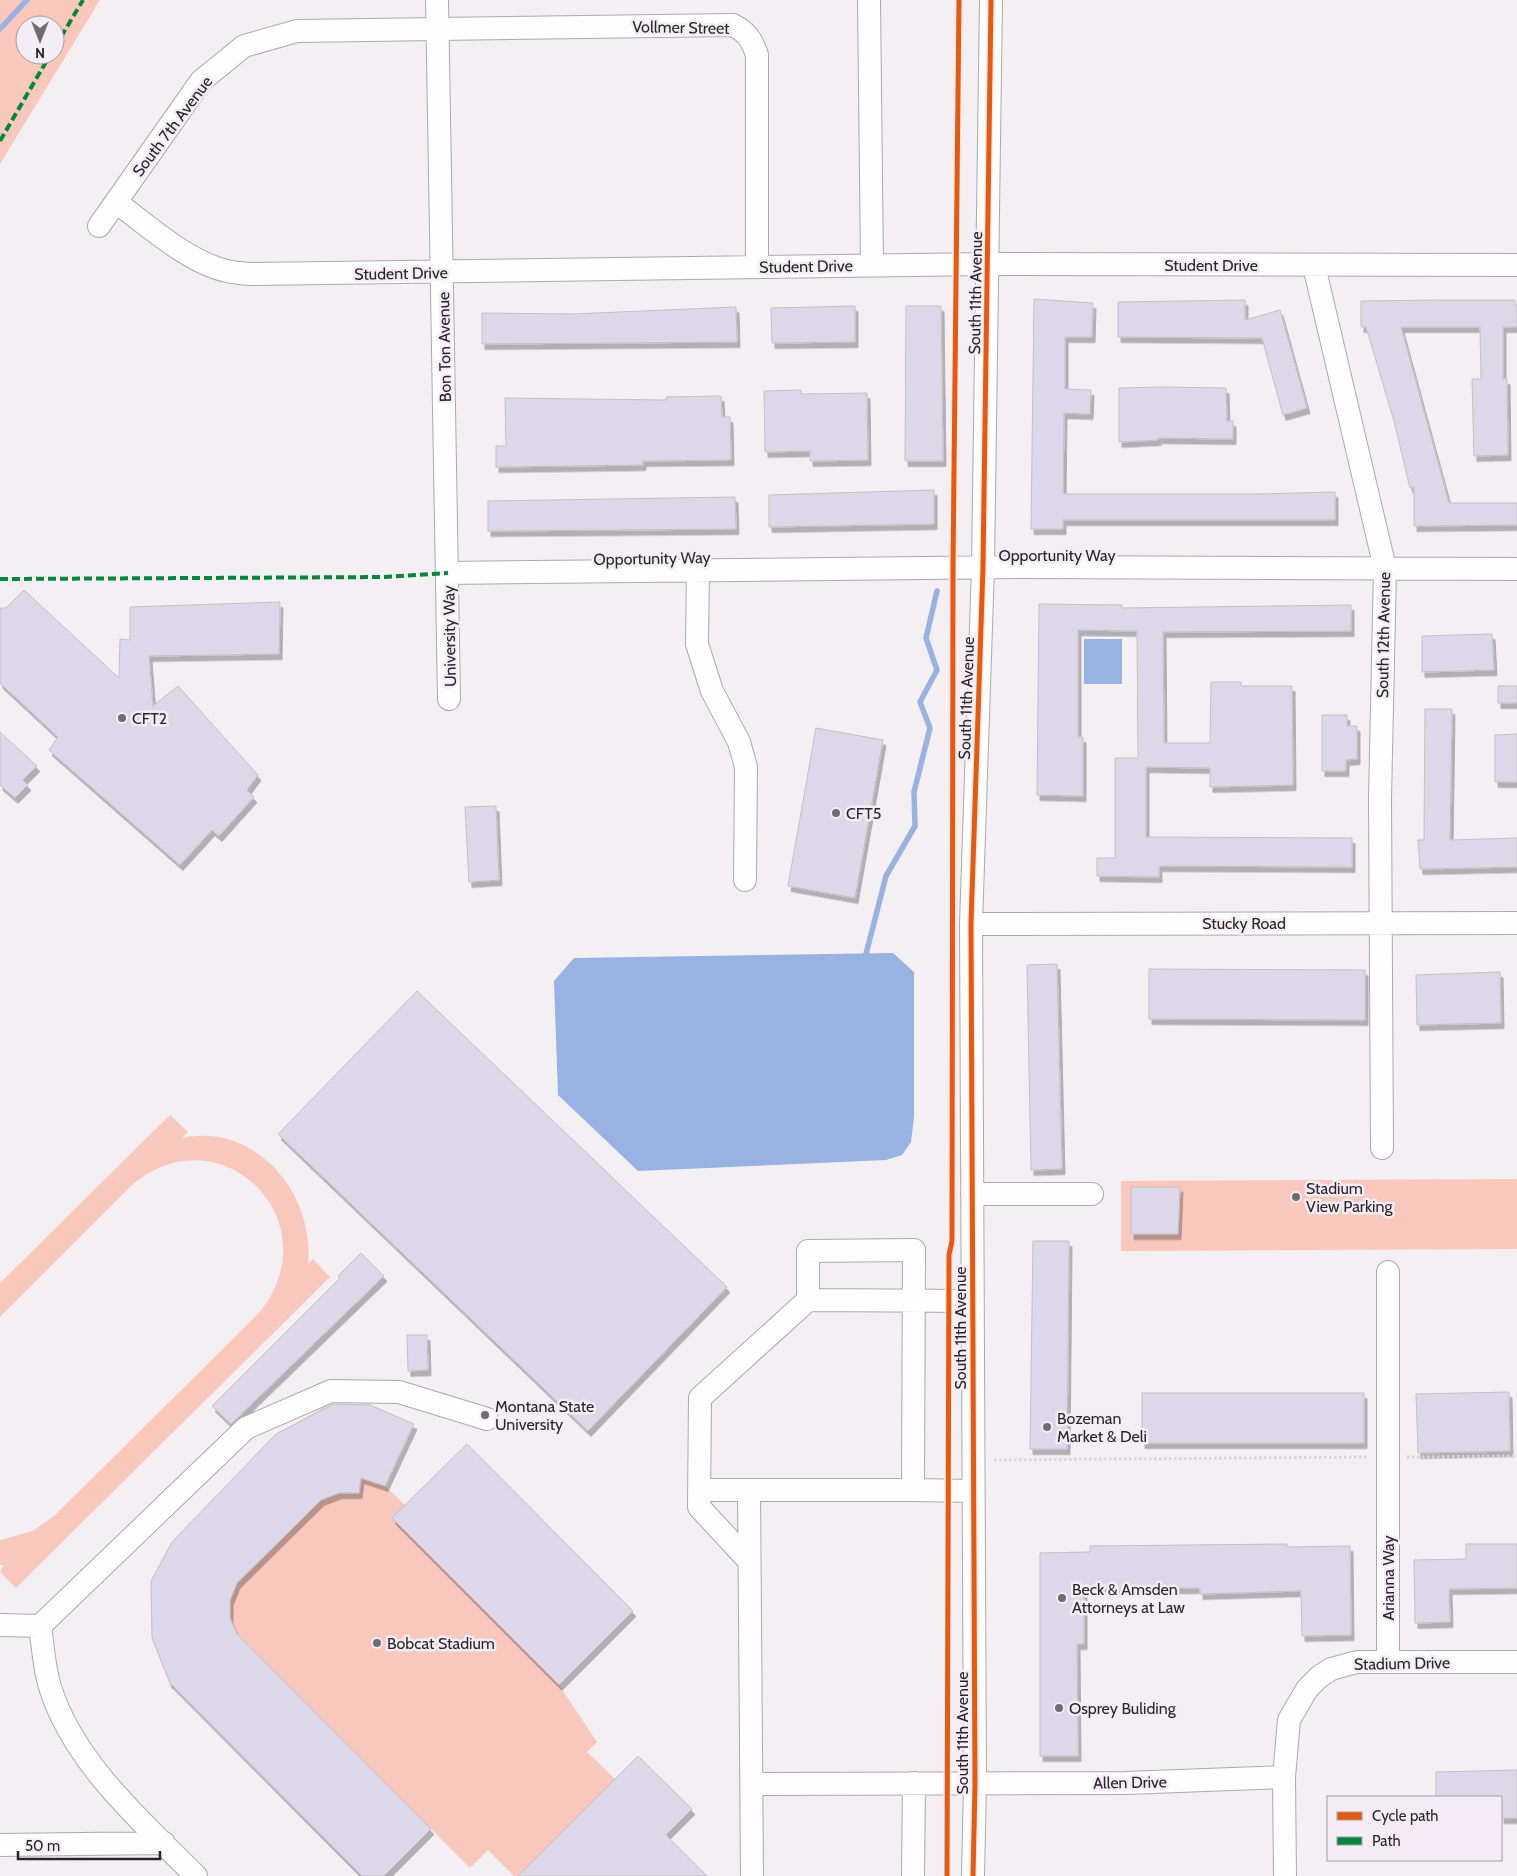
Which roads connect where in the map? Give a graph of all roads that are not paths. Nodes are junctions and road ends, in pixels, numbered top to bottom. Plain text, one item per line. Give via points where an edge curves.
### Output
1 (437, 0) edge
2 (869, 0) edge
3 (990, 0) edge
4 (438, 28) junction
5 (116, 202) junction
6 (99, 226) dead end
7 (988, 264) junction
8 (872, 265) junction
9 (1517, 265) edge
10 (1314, 266) junction
11 (757, 267) junction
12 (442, 272) junction
13 (983, 567) junction
14 (1385, 568) junction
15 (1517, 569) edge
16 (698, 570) junction
17 (448, 573) junction
18 (449, 699) dead end
19 (745, 880) dead end
20 (1381, 923) junction
21 (1517, 923) edge
22 (971, 924) junction
23 (1382, 1148) dead end
24 (972, 1194) junction
25 (1092, 1194) dead end
26 (1388, 1272) dead end
27 (808, 1300) junction
28 (914, 1300) junction
29 (972, 1301) junction
30 (487, 1419) dead end
31 (699, 1490) junction
32 (750, 1490) junction
33 (913, 1490) junction
34 (974, 1491) junction
35 (750, 1561) junction
36 (0, 1626) edge
37 (40, 1626) junction
38 (1388, 1662) junction
39 (1517, 1662) edge
40 (1284, 1777) junction
41 (753, 1784) junction
42 (914, 1784) junction
43 (975, 1784) junction
44 (164, 1843) junction
45 (0, 1844) edge
46 (196, 1876) edge
47 (752, 1876) edge
48 (913, 1876) edge
49 (974, 1876) edge
50 (1284, 1876) edge

1 - 4 street, Bon Ton Avenue
2 - 8 street
3 - 7 street, South 11th Avenue
4 - 5 street, South 7th Avenue via 297,31 244,46 202,81
4 - 11 street, Vollmer Street via 733,25 744,31 753,42 757,55
4 - 12 street, Bon Ton Avenue
5 - 6 street, South 7th Avenue
5 - 12 street, Student Drive via 186,253 227,271 250,274
7 - 8 street, Student Drive
7 - 10 street, Student Drive
7 - 13 street, South 11th Avenue
8 - 11 street, Student Drive
9 - 10 street, Student Drive
10 - 14 street, South 12th Avenue
11 - 12 street, Student Drive
12 - 17 street, Bon Ton Avenue
13 - 14 street, Opportunity Way
13 - 16 street, Opportunity Way
13 - 22 street, South 11th Avenue
14 - 15 street, Opportunity Way
14 - 20 street, South 12th Avenue
16 - 17 street, Opportunity Way
16 - 19 street via 697,644 712,690 739,742 746,768
17 - 18 street, University Way
20 - 21 street, Stucky Road
20 - 22 street, Stucky Road
20 - 23 street, South 12th Avenue
22 - 24 street, South 11th Avenue
24 - 25 street
24 - 29 street, South 11th Avenue
26 - 38 street, Arianna Way
27 - 28 street
27 - 28 street via 808,1251 914,1250
27 - 31 street via 700,1398
28 - 29 street
28 - 33 street
29 - 34 street, South 11th Avenue
30 - 37 street via 399,1392 331,1390 246,1428
31 - 32 street
31 - 35 street via 699,1507
32 - 33 street
32 - 35 street
33 - 34 street
34 - 43 street, South 11th Avenue
35 - 41 street
36 - 37 street
37 - 44 street via 50,1687 71,1732 107,1786
38 - 39 street, Stadium Drive
38 - 40 street, Stadium Drive via 1343,1664 1331,1669 1307,1689 1289,1720
40 - 43 street, Allen Drive
40 - 50 street, Stadium Drive
41 - 42 street, Allen Drive
41 - 47 street
42 - 43 street, Allen Drive
42 - 48 street
43 - 49 street, South 11th Avenue
44 - 45 street
44 - 46 street

